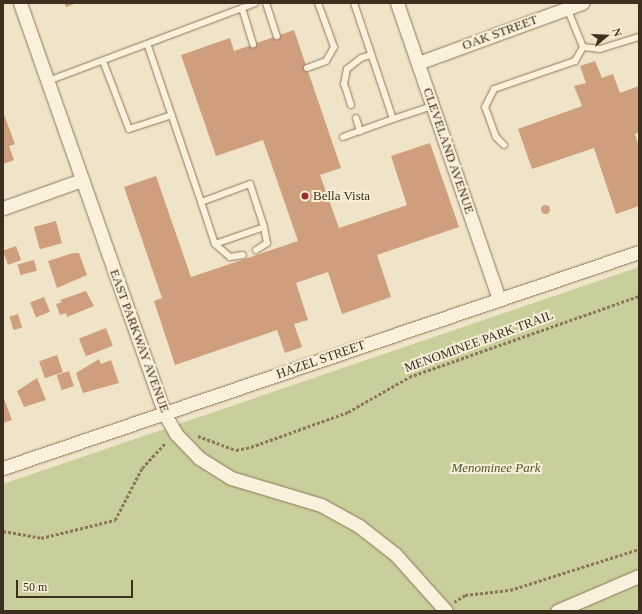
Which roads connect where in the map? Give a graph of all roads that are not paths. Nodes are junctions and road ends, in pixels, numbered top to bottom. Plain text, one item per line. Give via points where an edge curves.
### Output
1 (20, 3) edge
2 (255, 3) edge
3 (266, 3) edge
4 (318, 3) edge
5 (354, 3) edge
6 (397, 3) edge
7 (582, 3) edge
8 (242, 8) junction
9 (567, 8) junction
10 (277, 36) dead end
11 (639, 37) edge
12 (253, 44) dead end
13 (148, 46) junction
14 (582, 47) junction
15 (371, 55) junction
16 (104, 62) junction
17 (418, 63) junction
18 (307, 68) dead end
19 (48, 81) junction
20 (351, 105) dead end
21 (432, 106) junction
22 (172, 115) junction
23 (356, 118) dead end
24 (393, 119) junction
25 (360, 130) junction
26 (343, 137) dead end
27 (504, 145) dead end
28 (82, 180) junction
29 (201, 202) junction
30 (3, 208) edge
31 (264, 227) junction
32 (216, 244) junction
33 (256, 250) dead end
34 (639, 252) edge
35 (243, 255) dead end
36 (499, 299) junction
37 (164, 413) junction
38 (3, 468) edge
39 (639, 576) edge
40 (445, 610) edge
41 (557, 611) edge

1 - 19 street, EAST PARKWAY AVENUE
2 - 8 lane
3 - 10 lane
4 - 18 lane via 334,47 326,61
5 - 15 lane
6 - 17 street, CLEVELAND AVENUE
7 - 9 street, OAK STREET
8 - 12 lane
8 - 13 lane via 178,31
9 - 14 lane
9 - 17 street, OAK STREET
11 - 14 lane via 600,49
13 - 16 lane
13 - 22 lane
14 - 27 lane via 575,61 494,89 485,107 496,137
15 - 20 lane via 361,58 347,69 344,84
15 - 24 lane
16 - 19 lane
16 - 22 lane via 129,129
17 - 21 street, CLEVELAND AVENUE
19 - 28 street, EAST PARKWAY AVENUE
21 - 24 lane
21 - 36 street, CLEVELAND AVENUE
22 - 29 lane
23 - 25 lane
24 - 25 lane
25 - 26 lane
28 - 30 street
28 - 37 street, EAST PARKWAY AVENUE
29 - 31 lane via 250,184
29 - 32 lane
31 - 32 lane
31 - 33 lane via 266,243
32 - 35 lane via 230,257
34 - 36 street, HAZEL STREET
36 - 37 street, HAZEL STREET
37 - 38 street, HAZEL STREET
37 - 40 street, EAST PARKWAY AVENUE via 179,438 198,458 231,478 321,505 359,526 395,554
39 - 41 street

